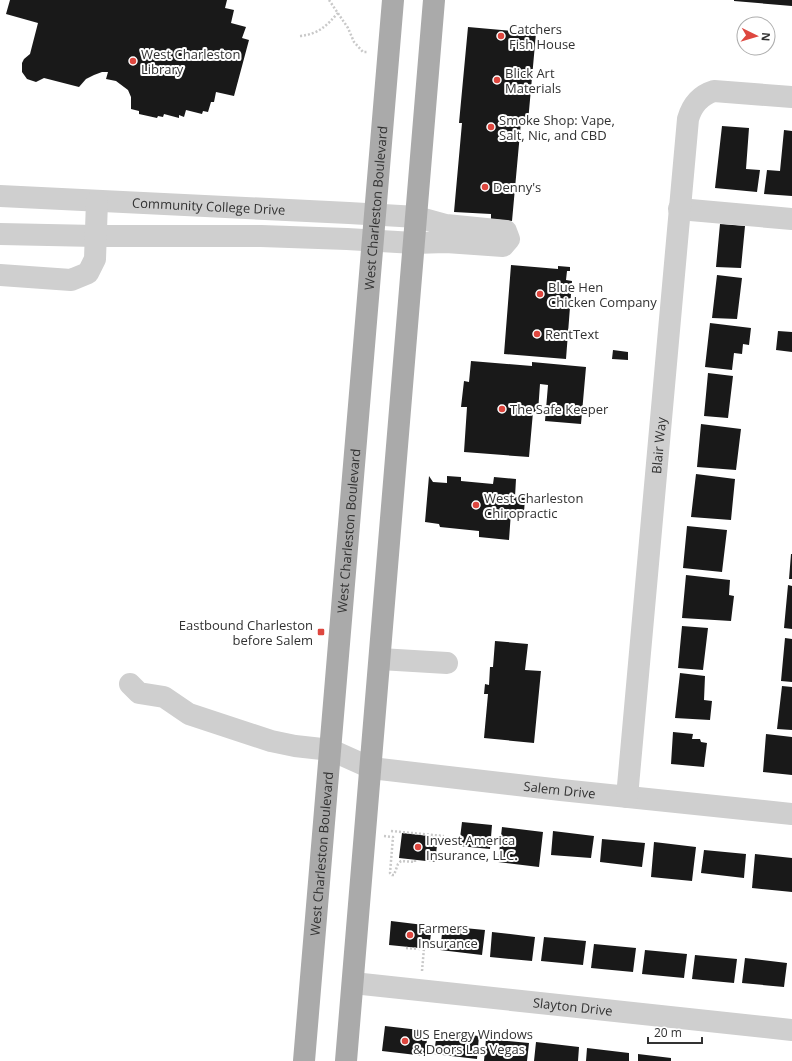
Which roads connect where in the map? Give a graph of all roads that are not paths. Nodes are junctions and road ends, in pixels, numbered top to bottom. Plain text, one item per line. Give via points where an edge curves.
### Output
1 (392, 0) edge
2 (434, 0) edge
3 (792, 97) edge
4 (0, 196) edge
5 (97, 201) junction
6 (679, 209) junction
7 (375, 214) junction
8 (417, 217) junction
9 (792, 219) edge
10 (0, 234) edge
11 (96, 236) junction
12 (373, 240) junction
13 (414, 243) junction
14 (0, 275) edge
15 (380, 659) junction
16 (447, 663) dead end
17 (130, 684) dead end
18 (331, 750) junction
19 (371, 768) junction
20 (627, 797) junction
21 (792, 814) edge
22 (353, 983) junction
23 (792, 1030) edge
24 (304, 1061) edge
25 (346, 1061) edge

1 - 7 main road, West Charleston Boulevard
2 - 8 main road
3 - 6 street, Blair Way via 721,90 707,93 700,98 689,113
4 - 5 street, Community College Drive
5 - 7 street, Community College Drive
5 - 11 street
6 - 9 street
6 - 20 street, Blair Way
7 - 8 street, Community College Drive
7 - 12 main road, West Charleston Boulevard
8 - 13 main road
8 - 13 street, Community College Drive via 446,225 506,231 510,239 503,246 446,242
10 - 11 street, Community College Drive
11 - 12 street, Community College Drive via 261,236
11 - 14 street via 95,259 88,273 71,280
12 - 13 street, Community College Drive
12 - 18 main road, West Charleston Boulevard
13 - 15 main road
15 - 16 street
15 - 19 main road
17 - 18 street, Salem Drive via 139,693 164,697 189,714 245,733 295,746
18 - 19 street, Salem Drive
18 - 24 main road, West Charleston Boulevard
19 - 20 street, Salem Drive
19 - 22 main road
20 - 21 street, Salem Drive
22 - 23 street, Slayton Drive
22 - 25 main road

